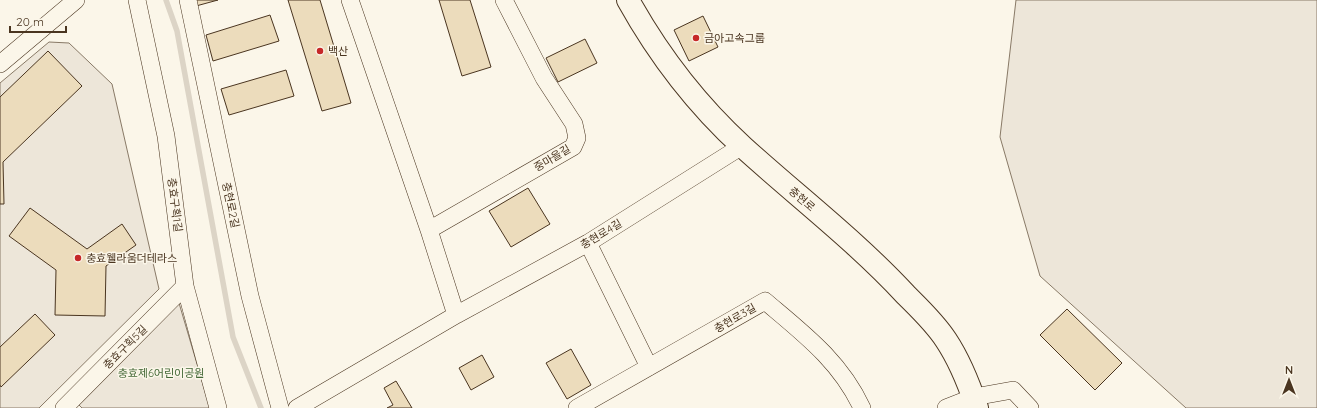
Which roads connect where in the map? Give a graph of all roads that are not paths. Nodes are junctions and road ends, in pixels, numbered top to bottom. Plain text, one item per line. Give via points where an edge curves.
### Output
1 (76, 0) edge
2 (137, 0) edge
3 (188, 0) edge
4 (350, 0) edge
5 (504, 0) edge
6 (628, 0) edge
7 (0, 64) edge
8 (742, 146) junction
9 (429, 230) junction
10 (588, 243) junction
11 (185, 286) junction
12 (456, 315) junction
13 (649, 367) junction
14 (976, 403) edge
15 (64, 408) edge
16 (218, 408) edge
17 (280, 408) edge
18 (297, 408) edge
19 (577, 408) edge
20 (862, 408) edge
21 (946, 408) edge
22 (1030, 408) edge

1 - 7 street
2 - 11 street, 충효구획1길 via 166,136
3 - 17 street, 충현로2길 via 250,296
4 - 9 street
5 - 9 street, 중마을길 via 544,78 574,124 577,138 573,147
6 - 8 street, 충현로 via 666,60 708,111
8 - 10 street, 충현로4길
8 - 14 street, 충현로 via 886,274 919,308 945,338 961,364
9 - 12 street
10 - 12 street, 충현로4길
10 - 13 street
11 - 15 street, 충효구획5길
11 - 16 street, 충효구획1길
12 - 18 street, 충현로4길
13 - 19 street, 충현로3길
13 - 20 street, 충현로3길 via 765,301 825,353 854,390
14 - 21 street
14 - 22 street via 1013,390

